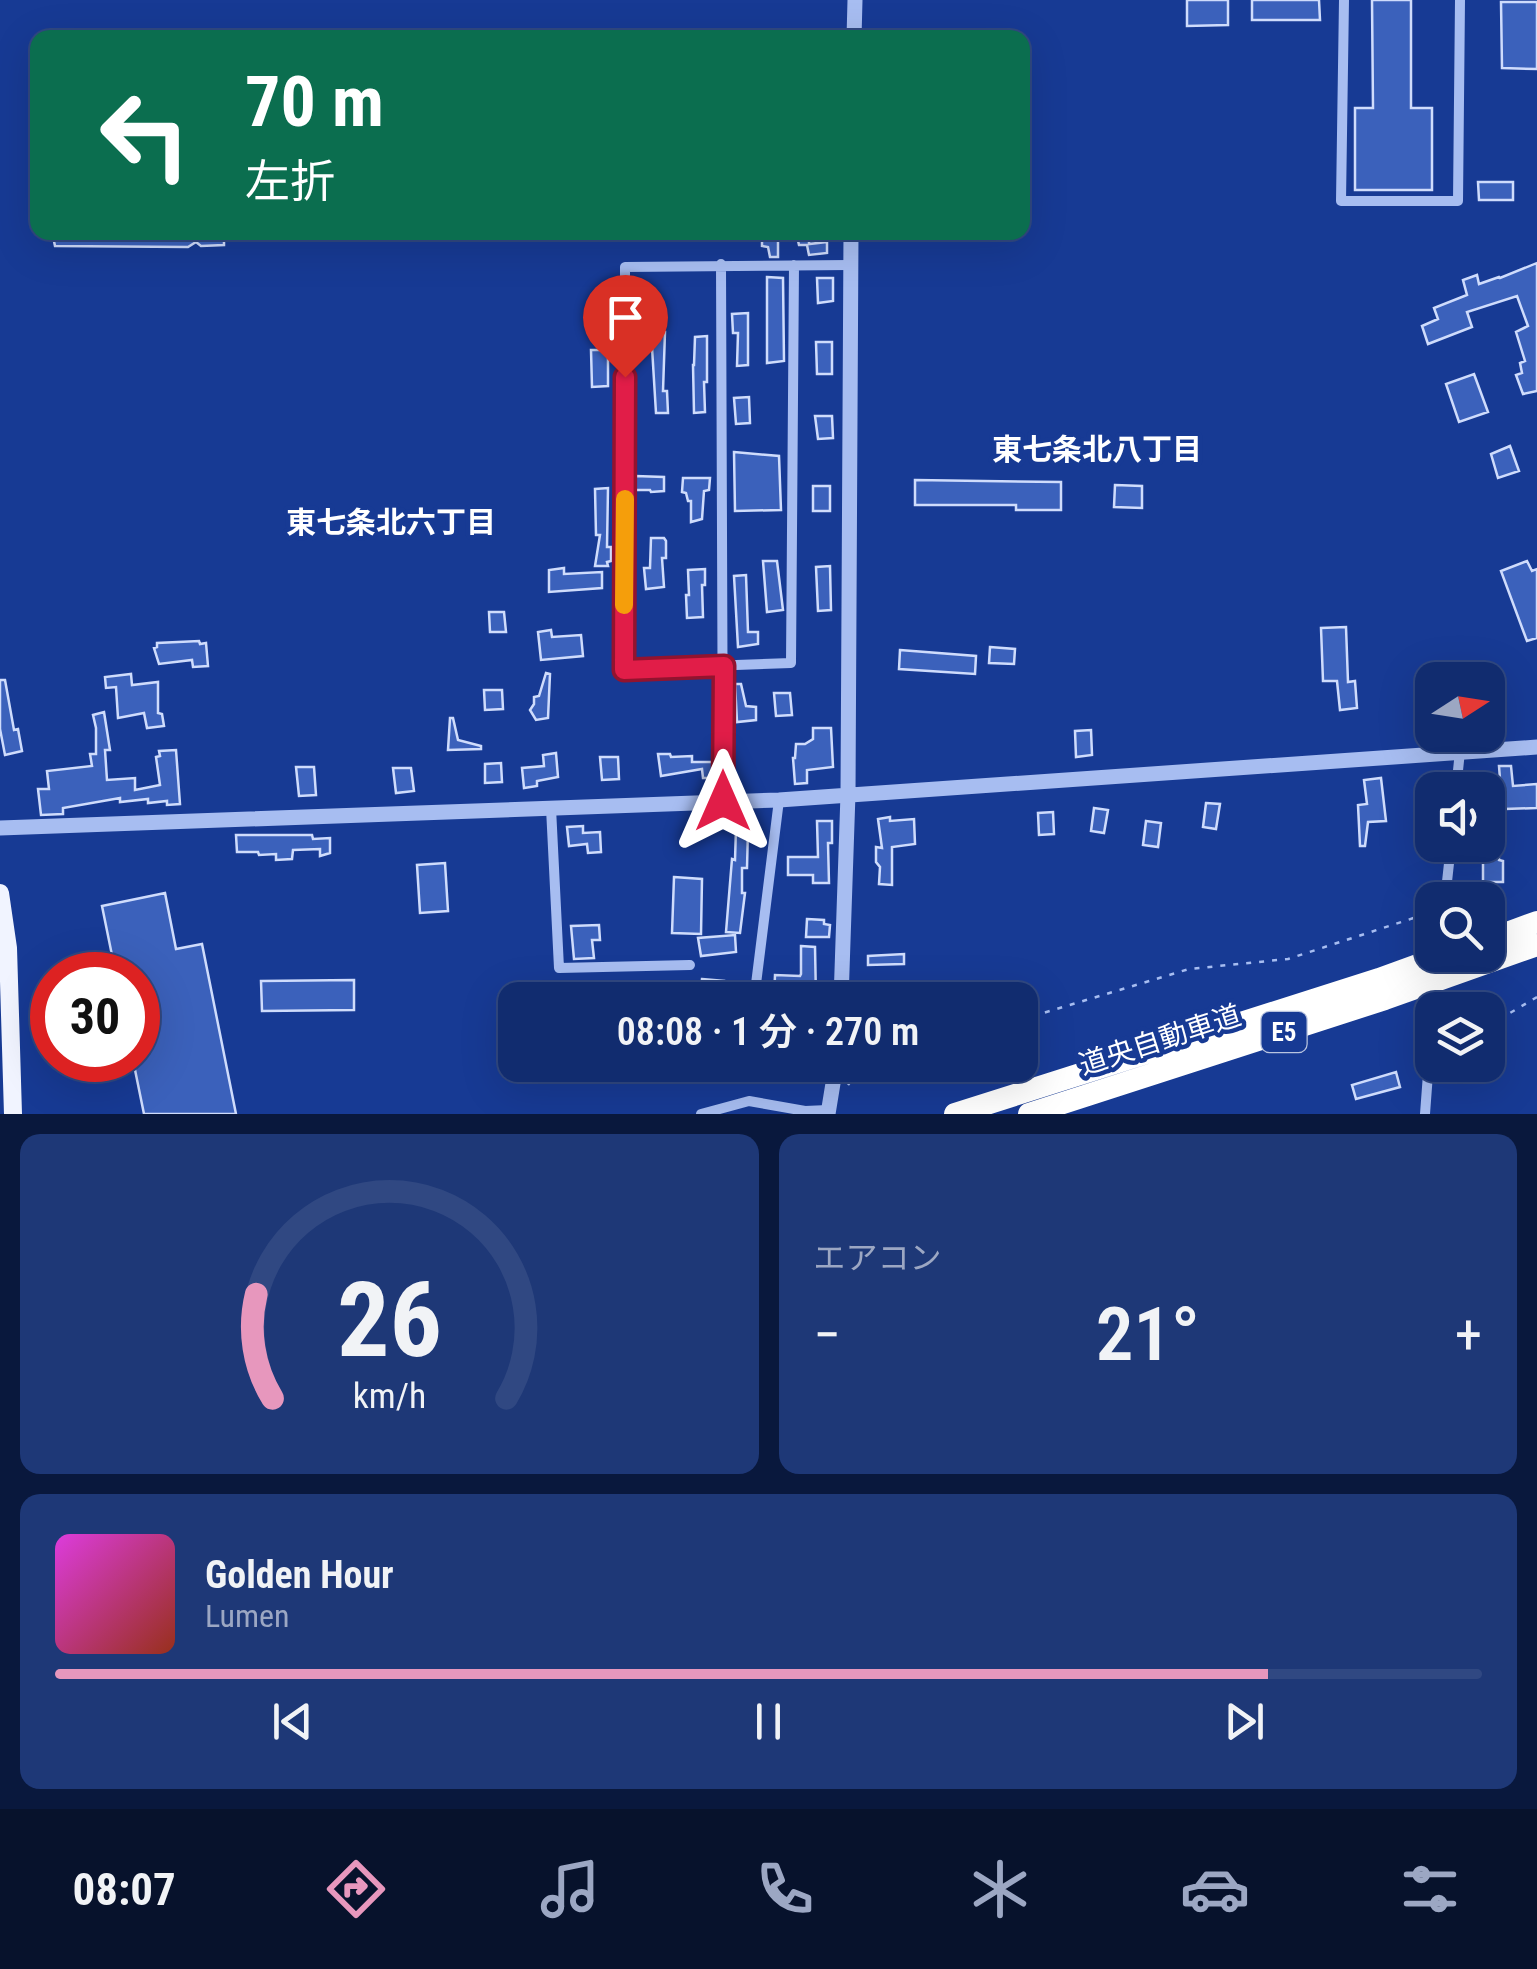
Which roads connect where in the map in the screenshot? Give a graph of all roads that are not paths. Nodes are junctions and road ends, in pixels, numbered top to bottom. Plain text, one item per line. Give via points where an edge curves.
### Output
1 (854, 0) edge
2 (1344, 0) edge
3 (1460, 0) edge
4 (854, 30) edge
5 (851, 240) edge
6 (721, 264) junction
7 (794, 264) junction
8 (850, 264) junction
9 (724, 666) junction
10 (1537, 746) edge
11 (1505, 748) edge
12 (1446, 752) edge
13 (848, 794) junction
14 (779, 800) junction
15 (723, 801) junction
16 (551, 808) junction
17 (0, 828) edge
18 (0, 893) edge
19 (1537, 922) edge
20 (1505, 934) edge
21 (1537, 944) edge
22 (690, 965) dead end
23 (1415, 966) edge
24 (756, 982) edge
25 (841, 982) edge
26 (5, 1025) edge
27 (833, 1082) edge
28 (1427, 1082) edge
29 (828, 1112) edge
30 (13, 1114) edge
31 (701, 1114) edge
32 (955, 1114) edge
33 (1029, 1114) edge
34 (1425, 1114) edge

1 - 4 street
2 - 3 street via 1341,201 1458,201
5 - 8 street
6 - 7 street
6 - 9 street
6 - 9 street via 625,267 624,670
7 - 8 street
7 - 9 street via 792,664
8 - 13 street
9 - 15 street
10 - 11 street
12 - 13 street
13 - 14 street
13 - 25 street
14 - 15 street
14 - 24 street
15 - 16 street
16 - 17 street
16 - 22 street via 559,968
18 - 26 main road via 8,948
19 - 20 highway
21 - 33 highway, 道央自動車道 / E5
23 - 32 highway, 道央自動車道 / E5
26 - 30 main road
27 - 29 street
28 - 34 street
29 - 31 street via 749,1102

